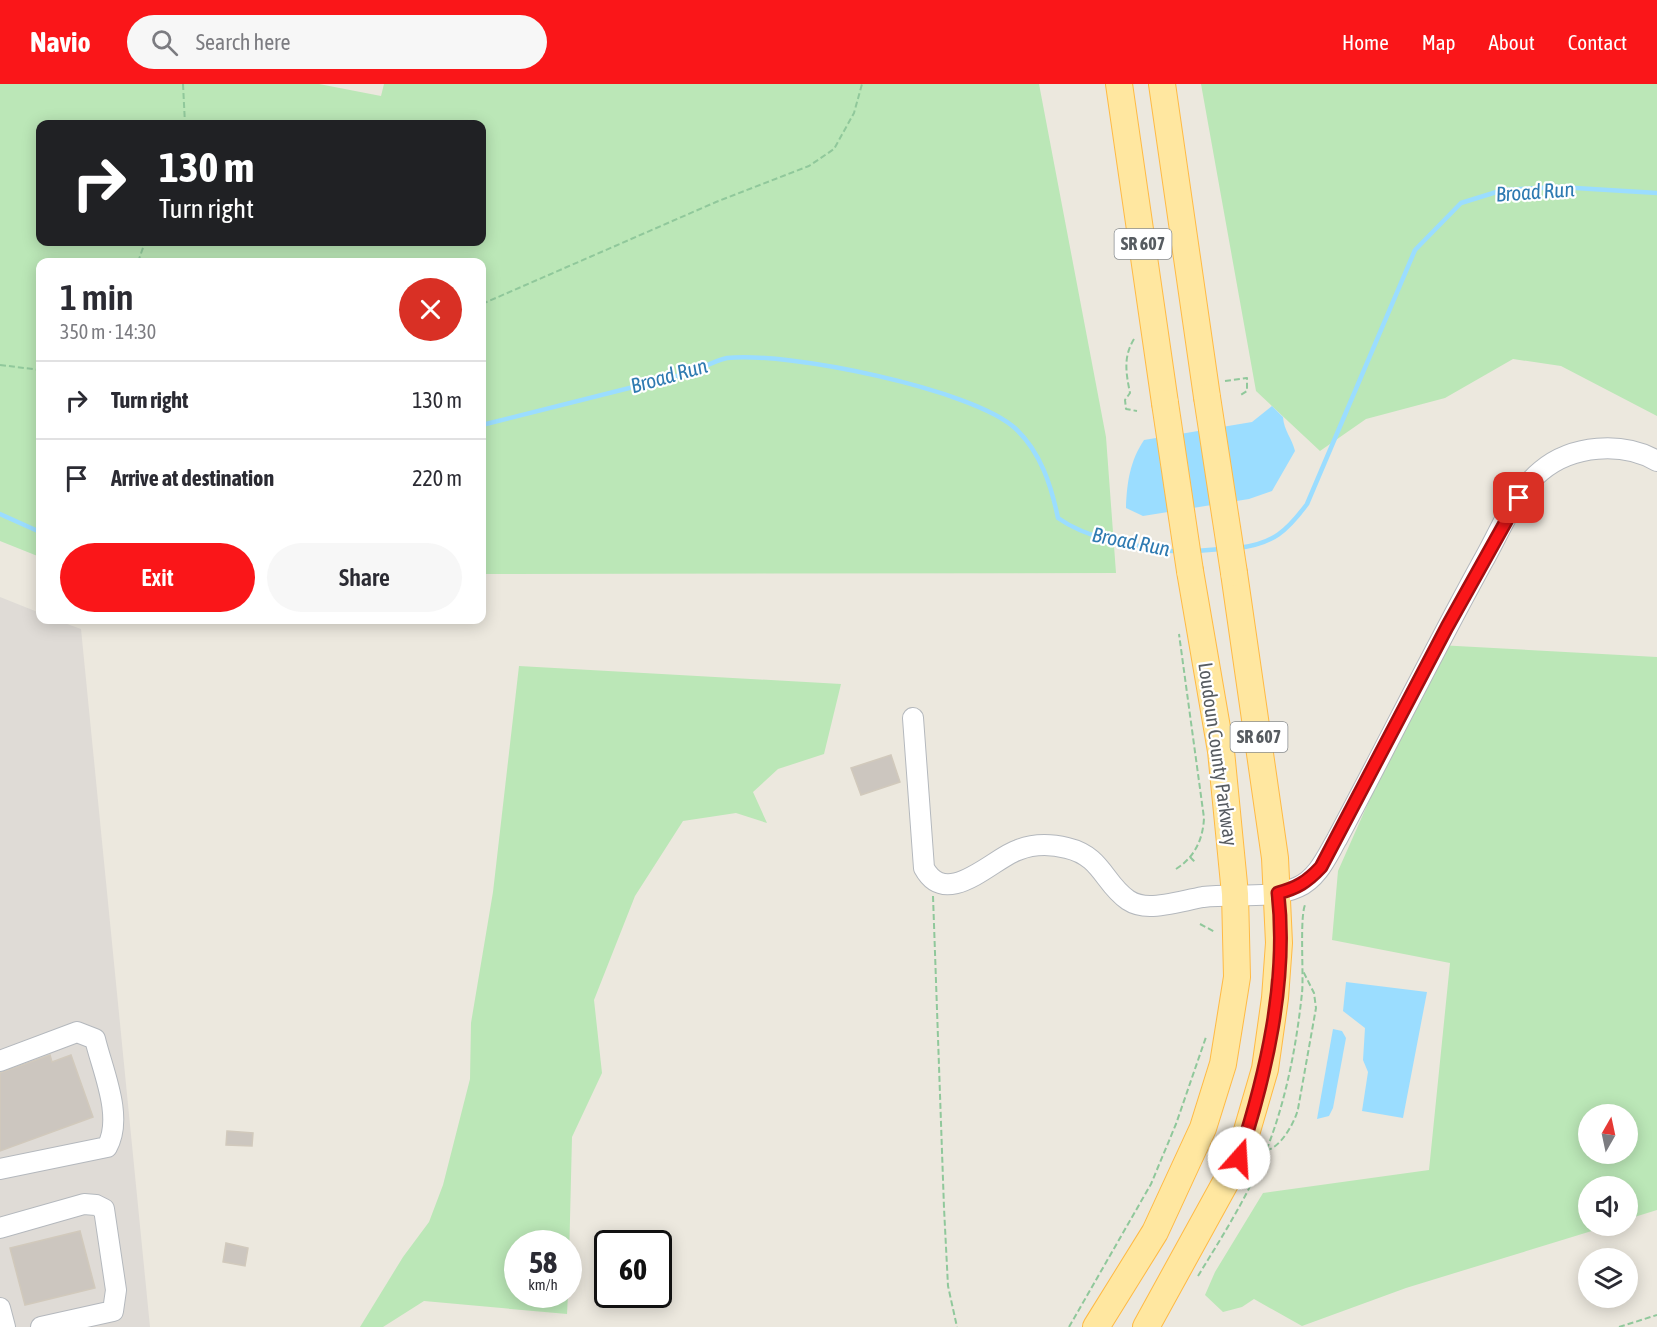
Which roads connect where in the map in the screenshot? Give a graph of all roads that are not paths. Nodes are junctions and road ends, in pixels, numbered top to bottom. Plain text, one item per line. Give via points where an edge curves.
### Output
1 (1119, 84) edge
2 (1162, 84) edge
3 (1657, 461) edge
4 (913, 718) dead end
5 (1278, 893) junction
6 (1235, 894) junction
7 (0, 1061) edge
8 (0, 1169) edge
9 (0, 1228) edge
10 (0, 1308) edge
11 (5, 1327) edge
12 (41, 1327) edge
13 (1096, 1327) edge
14 (1146, 1327) edge

1 - 6 main road, Loudoun County Parkway / SR 607, bridge via 1190,571 1221,752
2 - 5 main road, SR 607, bridge via 1213,389
3 - 5 lane via 1640,453 1598,449 1557,460 1540,472 1519,498 1452,618 1321,867 1303,884
4 - 6 lane via 924,868 932,879 962,882 1017,850 1057,846 1090,858 1127,900 1142,905
5 - 6 lane
5 - 14 main road, SR 607 via 1275,998 1265,1069 1248,1130 1221,1194
6 - 13 main road, Loudoun County Parkway / SR 607 via 1237,977 1223,1064 1212,1099 1181,1180 1155,1232
7 - 8 lane via 77,1032 89,1035 94,1039 112,1109 112,1137 107,1147
9 - 12 lane via 84,1204 104,1209 116,1290 112,1311
10 - 11 lane

